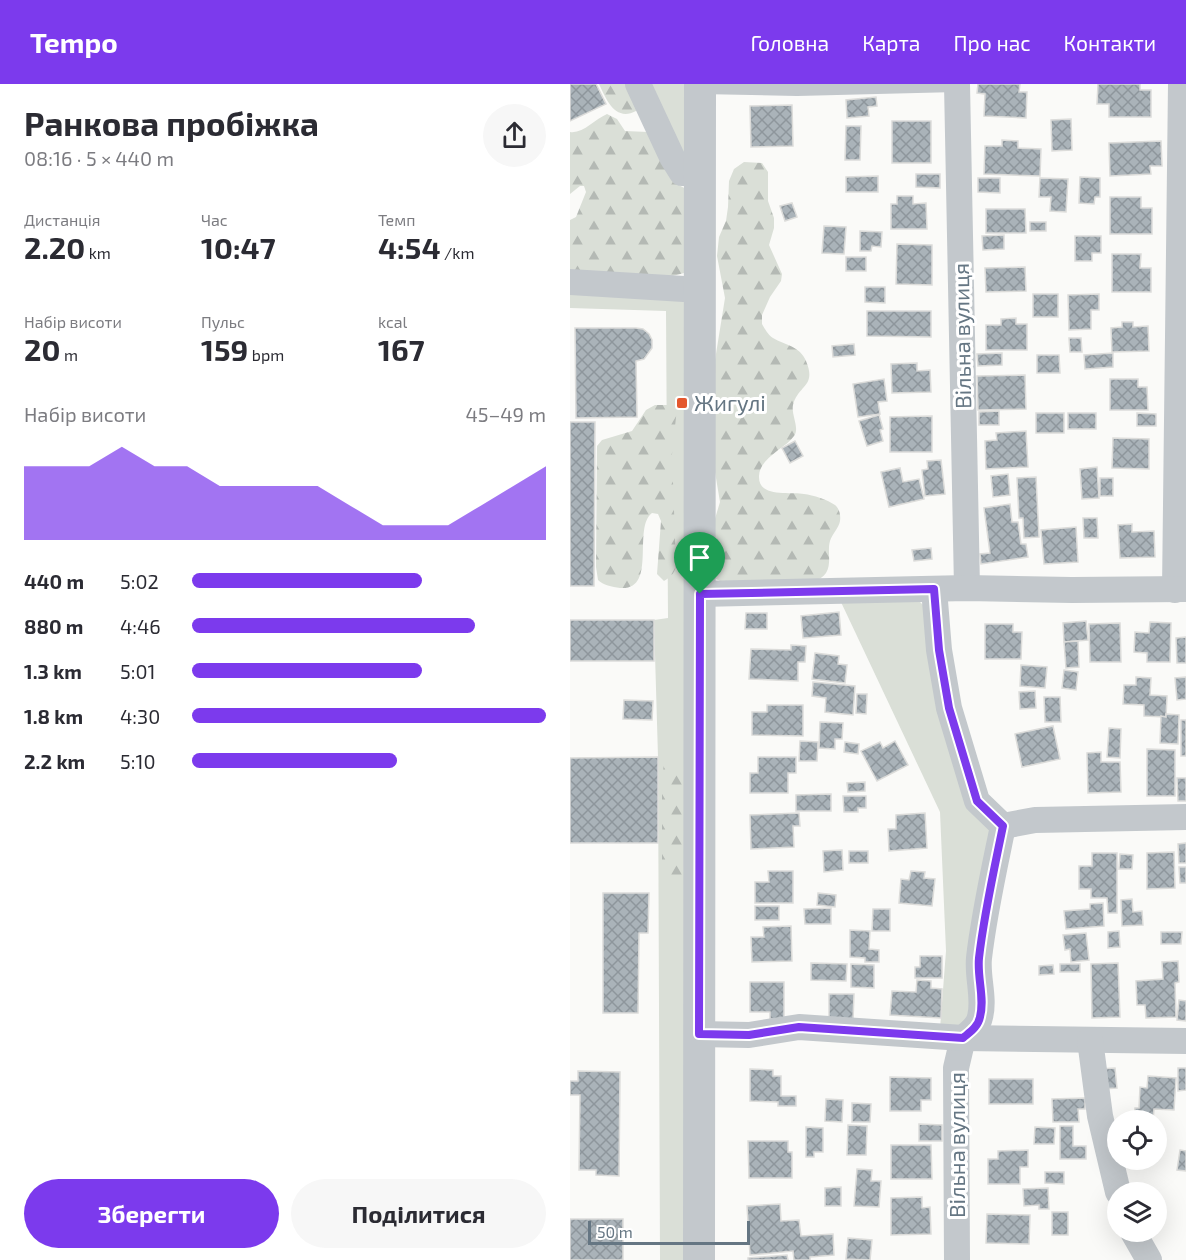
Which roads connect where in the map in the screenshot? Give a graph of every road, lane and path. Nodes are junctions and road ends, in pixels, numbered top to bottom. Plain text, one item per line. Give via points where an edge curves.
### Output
1 (638, 84) edge
2 (1181, 84) edge
3 (957, 85) edge
4 (700, 86) edge
5 (701, 173) junction
6 (570, 282) edge
7 (700, 290) junction
8 (967, 588) junction
9 (934, 589) junction
10 (1181, 590) edge
11 (700, 594) junction
12 (1186, 817) edge
13 (1003, 826) junction
14 (699, 1034) junction
15 (963, 1038) junction
16 (1090, 1040) junction
17 (1186, 1041) edge
18 (1116, 1182) edge
19 (1139, 1242) edge
20 (699, 1260) edge
21 (957, 1260) edge
22 (1149, 1260) edge

1 - 5 street via 682,172
2 - 10 street
3 - 4 lane via 797,90
3 - 8 street, Вільна вулиця
4 - 5 street
5 - 7 street
6 - 7 street
7 - 11 street
8 - 9 street
8 - 10 street
9 - 11 street
9 - 13 street via 949,708 977,801
11 - 14 street
12 - 13 street via 1035,820
13 - 15 street, Вільна вулиця via 979,961 983,1004 980,1021
14 - 15 street via 749,1035 799,1027
14 - 20 street
15 - 16 street
15 - 21 street, Вільна вулиця via 956,1068
16 - 17 street
16 - 18 street via 1100,1116
19 - 22 street

